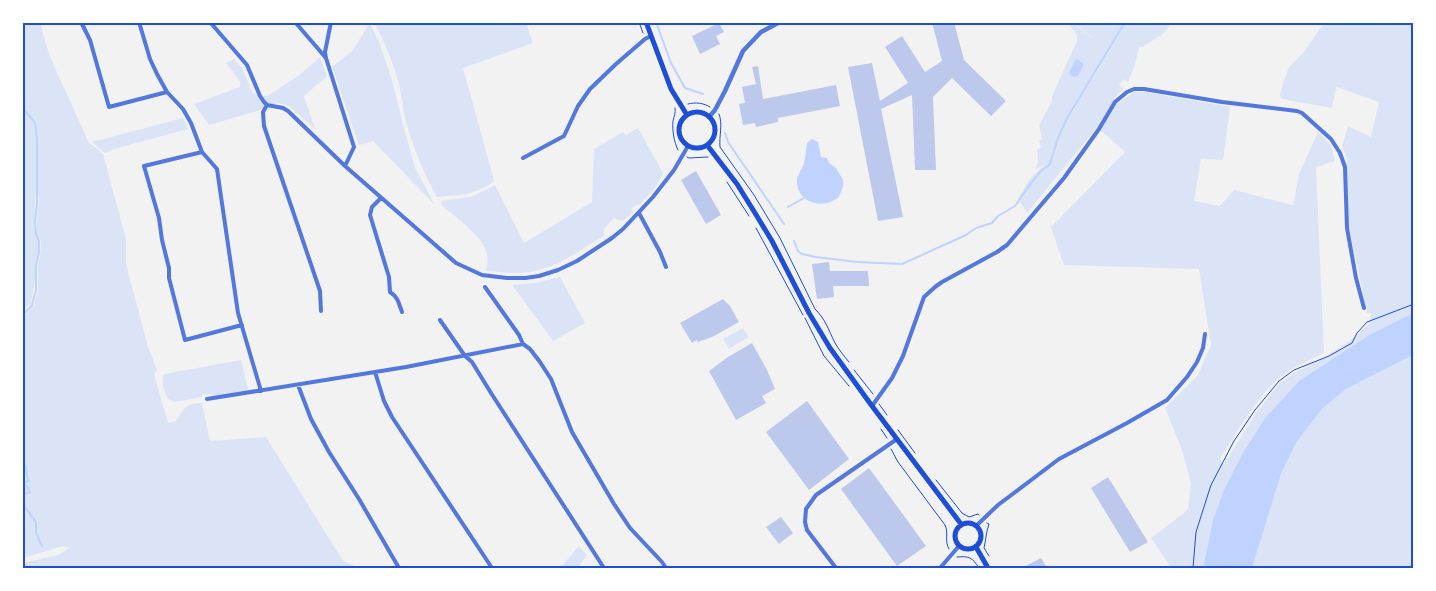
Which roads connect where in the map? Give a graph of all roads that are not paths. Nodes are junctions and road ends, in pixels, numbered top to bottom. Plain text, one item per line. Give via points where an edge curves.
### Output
1 (81, 22) edge
2 (139, 22) edge
3 (210, 22) edge
4 (295, 22) edge
5 (332, 22) edge
6 (646, 22) edge
7 (780, 22) edge
8 (648, 38) junction
9 (326, 58) junction
10 (167, 92) junction
11 (267, 105) junction
12 (687, 115) junction
13 (710, 117) junction
14 (707, 145) junction
15 (688, 146) junction
16 (202, 152) junction
17 (522, 158) dead end
18 (345, 166) junction
19 (381, 198) junction
20 (639, 213) junction
21 (666, 267) dead end
22 (485, 287) dead end
23 (1364, 308) dead end
24 (321, 312) dead end
25 (402, 312) dead end
26 (440, 320) dead end
27 (242, 326) junction
28 (1205, 334) dead end
29 (523, 344) junction
30 (465, 356) junction
31 (375, 372) junction
32 (298, 385) junction
33 (261, 391) junction
34 (207, 399) dead end
35 (872, 406) junction
36 (897, 439) junction
37 (961, 524) junction
38 (977, 525) junction
39 (959, 546) junction
40 (976, 547) junction
41 (399, 568) edge
42 (492, 568) edge
43 (604, 568) edge
44 (666, 568) edge
45 (836, 568) edge
46 (940, 568) edge
47 (988, 568) edge

1 - 10 street via 90,40 109,108
2 - 10 street via 150,59
3 - 11 street via 247,65
4 - 9 street
5 - 9 street
6 - 8 main road
7 - 13 street via 761,32 743,51
8 - 12 main road via 671,89
8 - 17 street via 590,89 564,136
9 - 18 street via 354,147
10 - 16 street via 183,109
11 - 18 street via 288,111
11 - 24 street via 263,112 264,126 320,291
12 - 13 main road via 699,112
12 - 15 main road via 679,130
13 - 14 main road via 715,128
14 - 15 main road via 698,148
14 - 35 main road via 737,184 772,241 808,313
15 - 20 street via 674,170
16 - 27 street via 220,177
16 - 27 street via 144,166 160,226 169,278 185,340
18 - 19 street
19 - 20 street via 456,263 482,275 507,278 539,276 558,270 601,246
19 - 25 street via 370,215 389,277 390,292 398,300
20 - 21 street
22 - 29 street
23 - 35 street via 1347,228 1344,166 1331,139 1297,111 1134,89 1115,102 1064,178 1006,245 935,287 924,297 903,356
26 - 30 street
27 - 33 street
28 - 38 street via 1197,362 1167,400 1059,459
29 - 30 street
29 - 44 street via 551,379 572,432 614,504 630,528
30 - 31 street
30 - 43 street via 472,362
31 - 32 street
31 - 42 street via 394,421
32 - 33 street
32 - 41 street via 329,452
33 - 34 street
35 - 36 main road
36 - 37 main road
36 - 45 street via 816,495 806,508 807,530
37 - 38 main road via 971,522
37 - 39 main road via 955,533
38 - 40 main road via 982,537
39 - 40 main road via 967,549
39 - 46 street
40 - 47 main road

